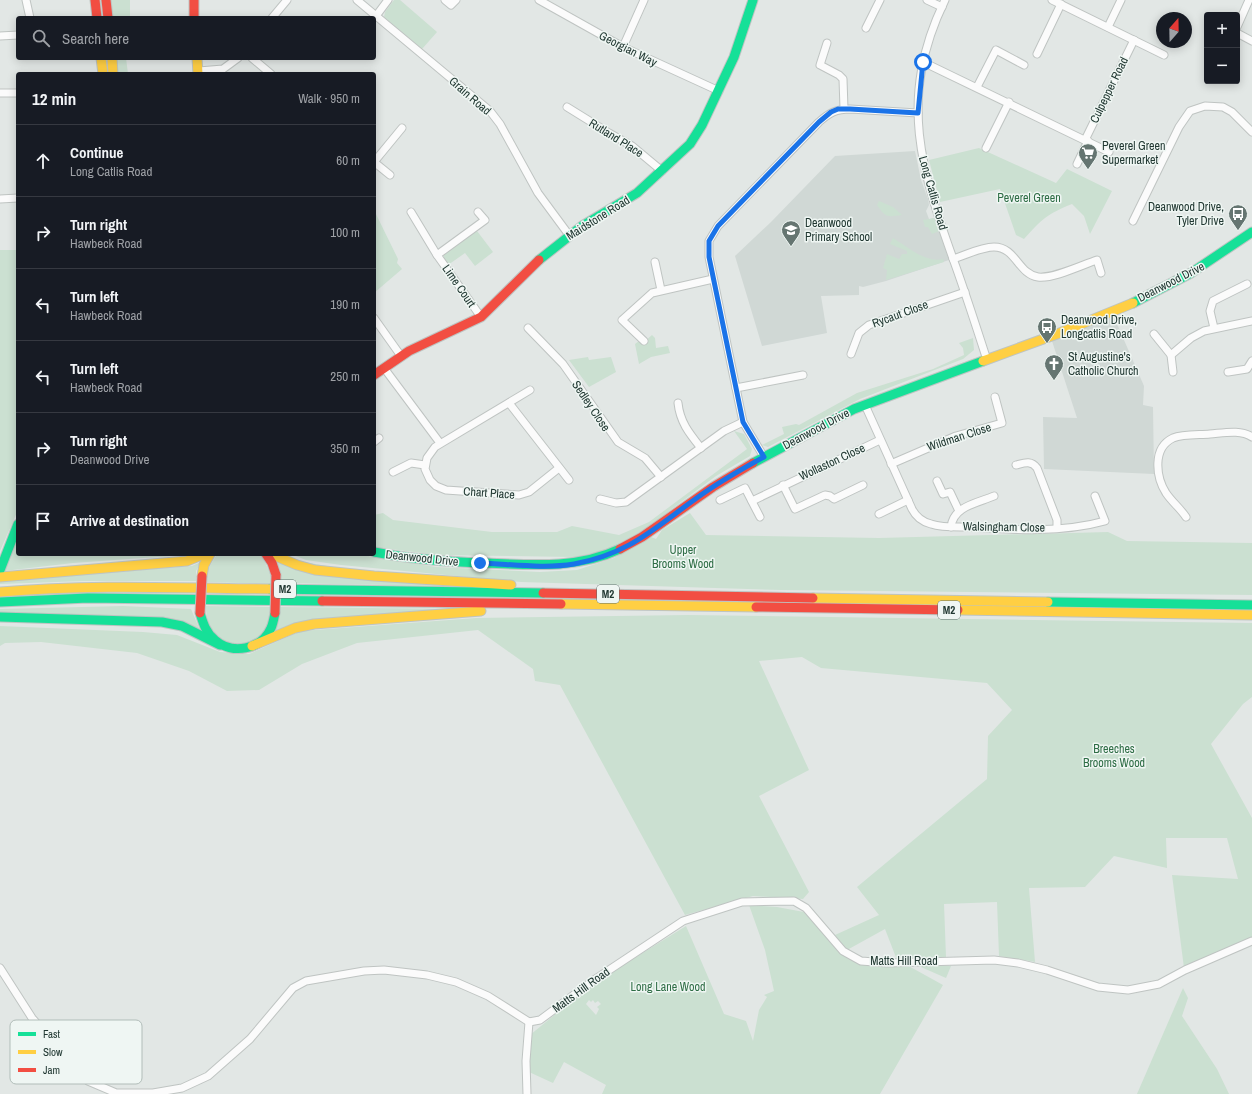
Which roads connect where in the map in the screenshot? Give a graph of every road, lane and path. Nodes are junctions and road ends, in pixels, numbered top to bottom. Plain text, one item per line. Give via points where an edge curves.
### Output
1 (26, 0) edge
2 (95, 0) edge
3 (106, 0) edge
4 (194, 0) edge
5 (287, 0) edge
6 (357, 0) edge
7 (388, 0) edge
8 (445, 0) edge
9 (456, 0) edge
10 (540, 0) edge
11 (644, 0) edge
12 (753, 0) edge
13 (880, 0) edge
14 (927, 0) edge
15 (945, 0) edge
16 (1052, 0) edge
17 (1121, 0) edge
18 (1249, 0) edge
19 (1061, 4) junction
20 (942, 7) junction
21 (30, 16) edge
22 (97, 16) edge
23 (108, 16) edge
24 (194, 16) edge
25 (274, 16) edge
26 (376, 16) junction
27 (1240, 20) edge
28 (1108, 27) junction
29 (866, 28) dead end
30 (1240, 35) edge
31 (0, 36) edge
32 (16, 36) edge
33 (1134, 40) junction
34 (1252, 41) edge
35 (827, 43) dead end
36 (623, 47) junction
37 (1037, 54) dead end
38 (1164, 55) dead end
39 (101, 60) edge
40 (112, 60) edge
41 (197, 60) edge
42 (235, 60) edge
43 (254, 60) edge
44 (923, 62) junction
45 (1024, 65) dead end
46 (102, 72) edge
47 (113, 72) edge
48 (199, 72) edge
49 (205, 72) edge
50 (269, 72) edge
51 (977, 86) junction
52 (719, 91) junction
53 (0, 93) edge
54 (16, 93) edge
55 (1009, 102) junction
56 (567, 107) dead end
57 (844, 109) junction
58 (918, 113) junction
59 (402, 128) dead end
60 (1252, 132) edge
61 (1087, 140) junction
62 (986, 148) dead end
63 (1109, 152) dead end
64 (376, 160) edge
65 (376, 164) edge
66 (1077, 164) dead end
67 (662, 171) junction
68 (390, 175) dead end
69 (16, 198) edge
70 (0, 199) edge
71 (411, 212) dead end
72 (478, 212) dead end
73 (1133, 221) dead end
74 (1252, 232) edge
75 (569, 235) junction
76 (437, 255) junction
77 (953, 259) junction
78 (655, 262) dead end
79 (1101, 273) dead end
80 (713, 279) junction
81 (1247, 284) dead end
82 (661, 290) junction
83 (965, 292) junction
84 (481, 317) junction
85 (376, 321) edge
86 (1252, 321) edge
87 (528, 328) dead end
88 (1214, 328) junction
89 (1154, 334) dead end
90 (644, 340) dead end
91 (851, 354) dead end
92 (1171, 355) junction
93 (401, 356) junction
94 (987, 360) junction
95 (1252, 361) edge
96 (384, 368) junction
97 (1173, 372) dead end
98 (1228, 372) dead end
99 (376, 374) edge
100 (803, 375) dead end
101 (736, 388) junction
102 (530, 390) dead end
103 (995, 397) dead end
104 (509, 403) junction
105 (678, 403) dead end
106 (865, 404) junction
107 (743, 422) junction
108 (1252, 437) edge
109 (880, 440) junction
110 (440, 443) junction
111 (701, 448) junction
112 (764, 457) junction
113 (891, 464) junction
114 (425, 465) junction
115 (1016, 465) dead end
116 (559, 468) junction
117 (393, 472) dead end
118 (661, 477) junction
119 (569, 480) dead end
120 (938, 481) dead end
121 (783, 485) junction
122 (863, 485) dead end
123 (994, 496) dead end
124 (1095, 496) dead end
125 (600, 499) dead end
126 (720, 500) dead end
127 (908, 500) junction
128 (752, 501) junction
129 (958, 511) junction
130 (879, 514) dead end
131 (760, 517) dead end
132 (1186, 517) dead end
133 (951, 526) junction
134 (1057, 528) junction
135 (16, 529) edge
136 (376, 552) edge
137 (205, 556) edge
138 (208, 556) edge
139 (267, 556) edge
140 (276, 556) edge
141 (286, 556) edge
142 (0, 570) edge
143 (341, 572) junction
144 (0, 577) edge
145 (0, 592) edge
146 (569, 594) junction
147 (0, 602) edge
148 (543, 604) junction
149 (1252, 605) edge
150 (1252, 615) edge
151 (0, 617) edge
152 (220, 645) junction
153 (252, 646) junction
154 (1252, 941) edge
155 (0, 968) edge
156 (34, 1020) edge
157 (529, 1022) junction
158 (95, 1084) edge
159 (527, 1094) edge

1 - 21 street
2 - 22 main road
3 - 23 main road
4 - 24 main road
5 - 25 street
6 - 26 street, Grain Road
7 - 26 street
8 - 9 street via 452,5
10 - 36 street, Georgian Way
11 - 36 street
12 - 52 main road, Maidstone Road
13 - 29 street
14 - 20 street
15 - 20 street, Long Catlis Road
16 - 19 street
17 - 28 street
18 - 27 street
19 - 28 street
19 - 37 street
20 - 44 street, Long Catlis Road via 931,32
26 - 75 street, Grain Road via 483,105 495,118 538,193
28 - 33 street
30 - 34 street
31 - 32 street
33 - 38 street
33 - 61 street, Culpepper Road
35 - 57 street via 820,64 843,79
36 - 52 street, Georgian Way
39 - 46 main road
40 - 47 main road
41 - 48 main road
42 - 49 street via 223,69
43 - 50 street
44 - 51 street
44 - 58 street, Long Catlis Road
45 - 51 street via 996,50
51 - 55 street
52 - 67 main road, Maidstone Road via 693,140
53 - 54 street
55 - 61 street
55 - 62 street
56 - 67 street, Rutland Place via 608,134 632,146
57 - 58 street
57 - 80 street via 834,110 819,122 714,231 708,250
58 - 77 street, Long Catlis Road via 925,171
59 - 64 street
60 - 73 street via 1232,112 1223,107 1205,106 1190,111 1179,127
61 - 63 street
61 - 66 street, Culpepper Road
65 - 68 street
67 - 75 main road, Maidstone Road via 637,193
69 - 70 street
71 - 76 street, Lime Court
72 - 76 street, Lime Court via 485,220
74 - 94 main road, Deanwood Drive via 1205,265 1161,288 1079,325
75 - 84 main road, Maidstone Road via 529,268
76 - 84 street, Lime Court
77 - 79 street via 994,247 1010,252 1023,269 1036,276 1048,276 1097,260
77 - 83 street, Long Catlis Road
78 - 82 street
80 - 82 street
80 - 101 street
81 - 88 street via 1213,301 1210,312
82 - 90 street via 648,295 622,320
83 - 91 street, Rycaut Close via 869,325 859,333
83 - 94 street, Long Catlis Road
84 - 93 main road, Maidstone Road
85 - 93 street
86 - 88 street
87 - 118 street, Sedley Close via 563,364 615,439 640,455
88 - 92 street via 1191,338
89 - 92 street
92 - 97 street
93 - 96 main road, Maidstone Road
94 - 106 main road, Deanwood Drive
95 - 98 street via 1247,369
96 - 99 main road, Maidstone Road
96 - 110 street
100 - 101 street
101 - 107 street
102 - 104 street
103 - 113 street, Wildman Close via 1002,423 956,436
104 - 110 street
104 - 116 street
105 - 111 street via 683,424
106 - 109 street, Walsingham Close
106 - 112 main road, Deanwood Drive
107 - 111 street via 724,431
107 - 112 street
108 - 132 street via 1242,433 1179,437 1173,438 1164,446 1158,463 1161,481 1167,494
109 - 113 street, Walsingham Close
109 - 121 street, Wollaston Close
110 - 114 street via 429,453
111 - 118 street
112 - 136 main road, Deanwood Drive via 694,500 645,537 612,553 573,564 456,563 414,560
113 - 127 street, Walsingham Close
114 - 116 street, Chart Place via 430,480 441,488 516,495 529,492
114 - 117 street via 411,463
115 - 134 street, Walsingham Close via 1026,462 1037,468 1057,520
116 - 119 street
118 - 125 street via 623,503
120 - 129 street, Walsingham Close via 944,494 950,492
121 - 122 street via 795,509 825,495 834,499
121 - 128 street, Wollaston Close
123 - 129 street, Walsingham Close
124 - 134 street, Walsingham Close via 1105,521
126 - 128 street via 745,488
127 - 130 street
127 - 133 street, Walsingham Close via 914,513 925,522
128 - 131 street
129 - 133 street, Walsingham Close
133 - 134 street, Walsingham Close
135 - 142 main road
137 - 144 main road via 177,562
138 - 152 main road, bridge via 202,576 201,623 206,632
139 - 153 main road, bridge via 276,575 274,620 268,633
140 - 143 main road, M2 via 305,568
141 - 143 main road, M2
143 - 146 main road, M2 via 461,583 536,586
145 - 146 main road, M2 via 146,587
146 - 149 main road, M2
147 - 148 main road, M2 via 162,598
148 - 150 main road, M2
148 - 153 main road, M2 via 526,609 314,624 295,628
151 - 152 main road via 162,622 182,626
152 - 153 main road via 234,649
154 - 157 street, Matts Hill Road via 1159,984 1128,990 1098,987 1047,970 994,960 887,963 861,961 844,951 806,908 794,901 742,902 683,921 591,982 540,1020
155 - 156 street
157 - 158 street via 469,986 427,975 374,970 306,981 294,988 250,1039 208,1076 182,1088 153,1093 116,1093
157 - 159 street

